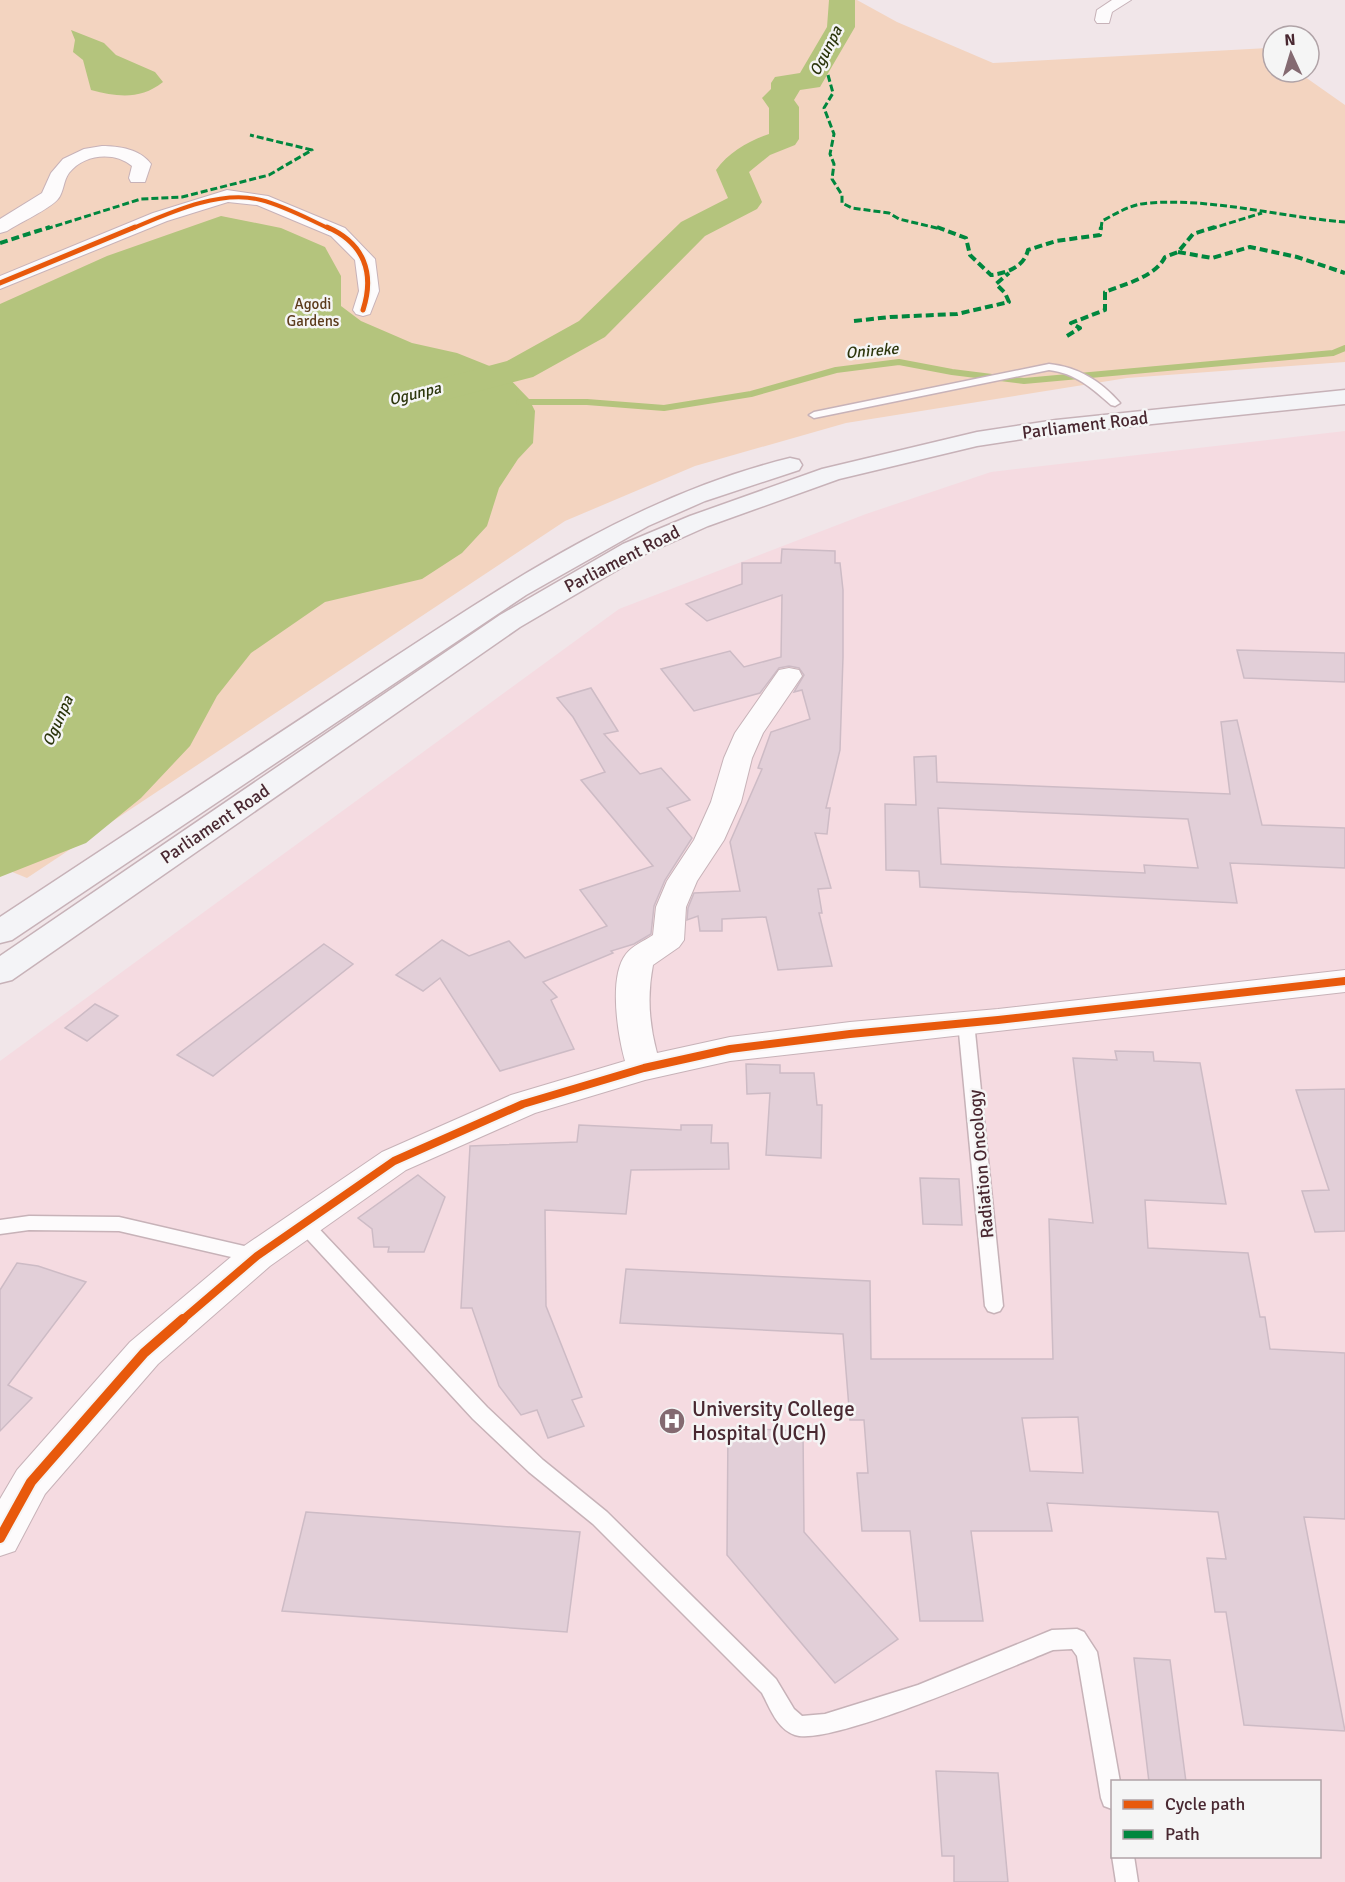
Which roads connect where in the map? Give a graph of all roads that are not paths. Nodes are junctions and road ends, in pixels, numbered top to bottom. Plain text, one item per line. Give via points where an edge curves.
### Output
1 (1123, 0) edge
2 (1103, 20) dead end
3 (138, 178) dead end
4 (0, 226) edge
5 (0, 283) edge
6 (363, 310) dead end
7 (1345, 380) edge
8 (1345, 397) edge
9 (1115, 403) junction
10 (814, 415) dead end
11 (789, 676) dead end
12 (0, 932) edge
13 (1, 970) edge
14 (1345, 981) edge
15 (966, 1022) junction
16 (644, 1068) junction
17 (303, 1223) junction
18 (0, 1227) edge
19 (257, 1256) junction
20 (994, 1306) dead end
21 (0, 1538) edge
22 (1111, 1786) edge
23 (1123, 1858) edge
24 (1127, 1882) edge

1 - 2 street via 1105,10
3 - 4 street via 142,164 125,152 87,154 63,169 51,196
5 - 6 street via 160,217 227,196 261,200 338,232 365,259 369,291
7 - 9 main road, Parliament Road
8 - 13 main road, Parliament Road via 977,439 831,474 699,521 632,550 510,621
9 - 10 lane via 1094,384 1068,369 1049,367
9 - 12 main road, Parliament Road via 982,419 833,452 696,496 639,521 517,589
11 - 16 street via 749,733 710,840 682,881 671,907 668,940 638,960 631,988 633,1029
14 - 15 street
15 - 16 street via 730,1049
15 - 20 lane, Radiation Oncology
16 - 17 street via 523,1104 394,1161
17 - 19 street
17 - 22 lane via 480,1413 536,1466 600,1518 769,1686 786,1716 798,1726 825,1724 919,1695 1052,1640 1077,1639 1088,1652
18 - 19 lane via 29,1223 119,1224
19 - 21 street via 144,1353 31,1482
23 - 24 lane

